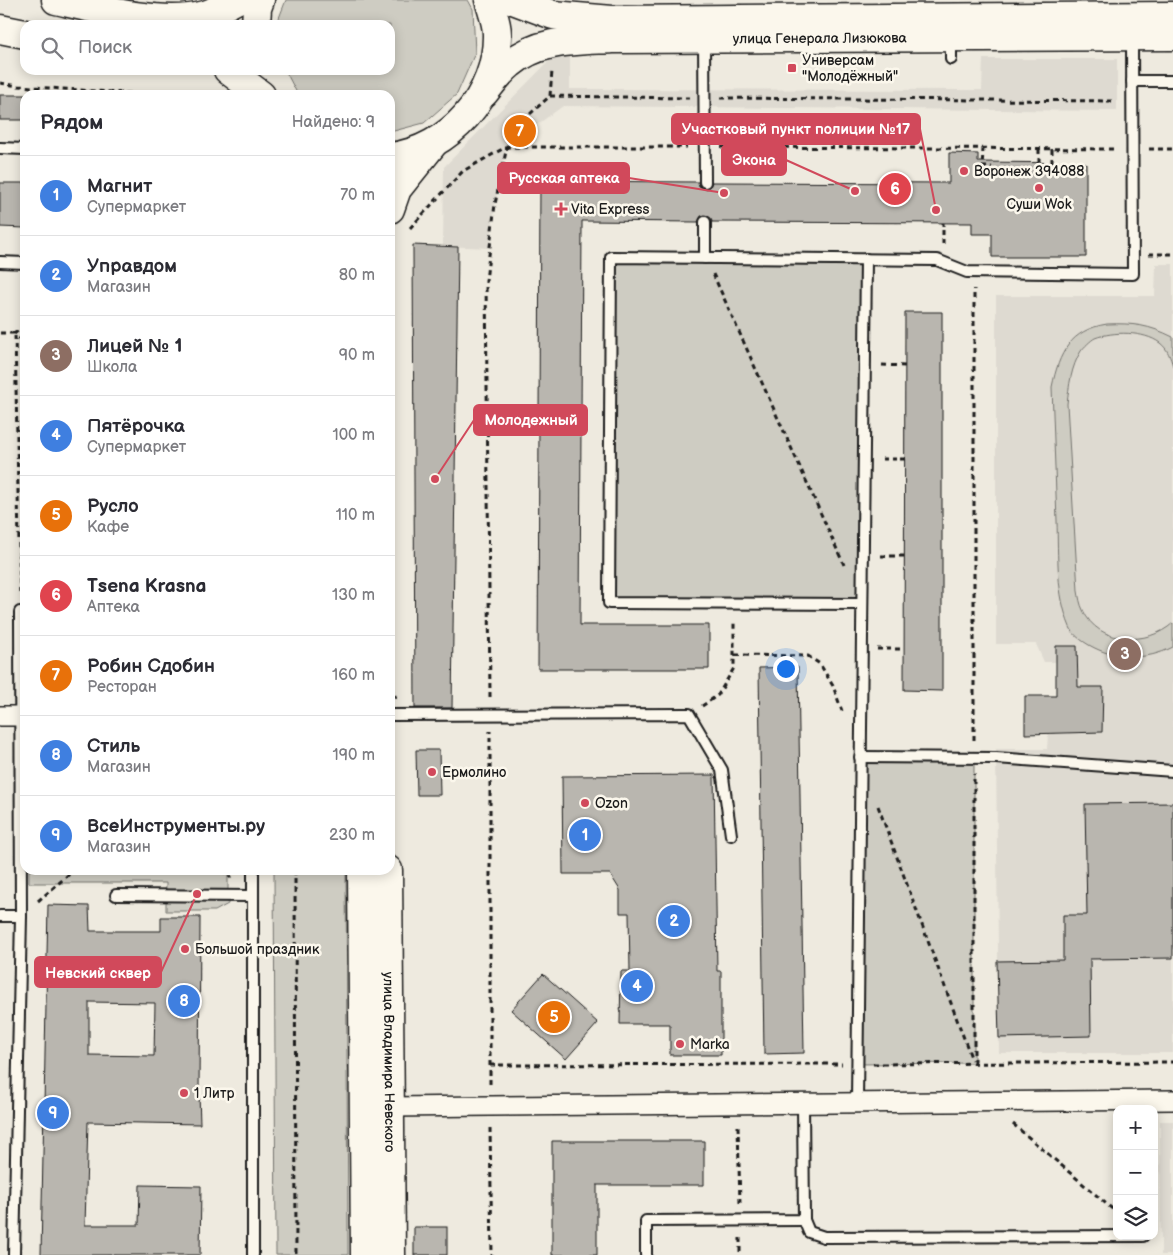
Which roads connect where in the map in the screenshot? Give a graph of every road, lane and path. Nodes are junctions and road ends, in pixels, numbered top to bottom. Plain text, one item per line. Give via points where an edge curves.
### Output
1 (56, 0) edge
2 (236, 0) edge
3 (260, 0) edge
4 (490, 0) edge
5 (513, 0) edge
6 (112, 6) edge
7 (1173, 16) edge
8 (256, 20) edge
9 (0, 29) edge
10 (958, 31) junction
11 (20, 33) edge
12 (1173, 36) edge
13 (1132, 37) junction
14 (704, 39) junction
15 (552, 64) dead end
16 (235, 75) edge
17 (261, 75) edge
18 (1132, 81) junction
19 (1173, 81) edge
20 (0, 83) edge
21 (69, 90) edge
22 (254, 90) edge
23 (268, 90) edge
24 (484, 93) junction
25 (550, 96) junction
26 (704, 98) junction
27 (1132, 101) junction
28 (433, 144) junction
29 (506, 147) junction
30 (705, 147) junction
31 (0, 148) edge
32 (982, 148) junction
33 (1052, 148) junction
34 (20, 149) edge
35 (1039, 149) junction
36 (1132, 149) junction
37 (1173, 149) edge
38 (395, 156) edge
39 (1039, 163) dead end
40 (1052, 163) dead end
41 (992, 167) dead end
42 (705, 182) dead end
43 (395, 195) edge
44 (705, 222) dead end
45 (409, 229) dead end
46 (1133, 254) junction
47 (1173, 254) edge
48 (706, 258) junction
49 (866, 259) junction
50 (0, 262) edge
51 (20, 263) edge
52 (974, 272) junction
53 (20, 330) edge
54 (15, 333) junction
55 (0, 334) edge
56 (20, 338) edge
57 (864, 365) junction
58 (905, 366) dead end
59 (864, 458) junction
60 (905, 459) dead end
61 (20, 507) edge
62 (862, 556) junction
63 (904, 556) dead end
64 (846, 569) dead end
65 (734, 604) junction
66 (862, 604) junction
67 (862, 649) junction
68 (904, 650) dead end
69 (735, 655) junction
70 (843, 713) dead end
71 (689, 714) junction
72 (395, 715) edge
73 (490, 715) junction
74 (0, 716) edge
75 (20, 716) edge
76 (860, 757) junction
77 (974, 757) junction
78 (1173, 771) edge
79 (878, 804) dead end
80 (731, 835) dead end
81 (21, 875) edge
82 (68, 875) edge
83 (253, 875) edge
84 (295, 875) edge
85 (362, 875) edge
86 (388, 875) edge
87 (116, 895) dead end
88 (253, 896) junction
89 (0, 916) edge
90 (21, 916) junction
91 (1173, 1062) edge
92 (974, 1063) junction
93 (857, 1064) junction
94 (490, 1066) junction
95 (1173, 1100) edge
96 (988, 1102) junction
97 (803, 1103) junction
98 (857, 1103) junction
99 (738, 1104) junction
100 (489, 1106) junction
101 (390, 1107) junction
102 (1113, 1210) edge
103 (740, 1220) junction
104 (804, 1220) junction
105 (1113, 1236) edge
106 (14, 1255) edge
107 (253, 1255) edge
108 (296, 1255) edge
109 (365, 1255) edge
110 (391, 1255) edge
111 (492, 1255) edge
112 (646, 1255) edge
113 (740, 1255) edge

1 - 6 main road
2 - 6 main road via 205,15 178,20
3 - 8 main road
4 - 24 main road via 497,33 494,64
5 - 10 main road, улица Генерала Лизюкова via 553,15 612,20
7 - 10 main road, улица Генерала Лизюкова
9 - 11 main road
10 - 13 main road, улица Генерала Лизюкова
10 - 14 main road, улица Генерала Лизюкова
12 - 13 main road, улица Генерала Лизюкова
13 - 18 lane
14 - 24 main road, улица Генерала Лизюкова via 553,43 529,51 509,64
14 - 26 lane
15 - 25 path
16 - 22 main road
17 - 23 main road
18 - 19 lane
18 - 27 lane
20 - 21 path
24 - 28 main road via 464,120
25 - 26 path
25 - 29 path via 510,132
26 - 27 path
26 - 30 lane
27 - 36 lane
28 - 38 main road
28 - 43 main road
29 - 30 path
29 - 45 path via 463,171
29 - 73 path via 486,281
30 - 32 path
30 - 42 lane
31 - 34 lane
32 - 35 path
32 - 41 path via 982,169
33 - 35 path
33 - 36 path
33 - 40 path
35 - 39 path
36 - 37 path
36 - 46 lane
44 - 48 lane
46 - 47 path
46 - 52 lane via 1133,274
48 - 49 lane
48 - 64 path
48 - 65 lane via 611,257 610,603
49 - 52 lane via 937,260
49 - 57 lane
50 - 51 lane
52 - 77 path
53 - 54 path
54 - 55 path
54 - 56 path
54 - 61 path
57 - 58 path
57 - 59 lane
59 - 60 path
59 - 62 lane
62 - 63 path
62 - 66 lane
65 - 66 lane
65 - 69 path
66 - 67 lane
67 - 68 path
67 - 76 lane
69 - 70 path via 808,656 820,664
69 - 71 path via 734,668 718,696
71 - 73 lane
71 - 80 lane via 722,770
72 - 73 lane
73 - 94 path
74 - 75 street
76 - 77 lane
76 - 93 lane
77 - 78 lane
77 - 92 path
79 - 92 path
81 - 90 lane
82 - 90 path
83 - 88 lane
84 - 108 path
85 - 109 main road, улица Владимира Невского
86 - 101 main road, улица Владимира Невского
87 - 88 lane
88 - 107 lane
89 - 90 lane
90 - 106 lane
91 - 92 path
92 - 93 path
93 - 94 path
93 - 98 lane
94 - 100 path
95 - 96 street
96 - 98 street
96 - 102 path
97 - 98 street
97 - 99 street
97 - 104 lane
99 - 100 street
99 - 103 path
100 - 101 street
100 - 111 path
101 - 110 main road, улица Владимира Невского
103 - 104 lane
103 - 112 lane via 646,1221
103 - 113 path
104 - 105 lane via 809,1232 824,1237

